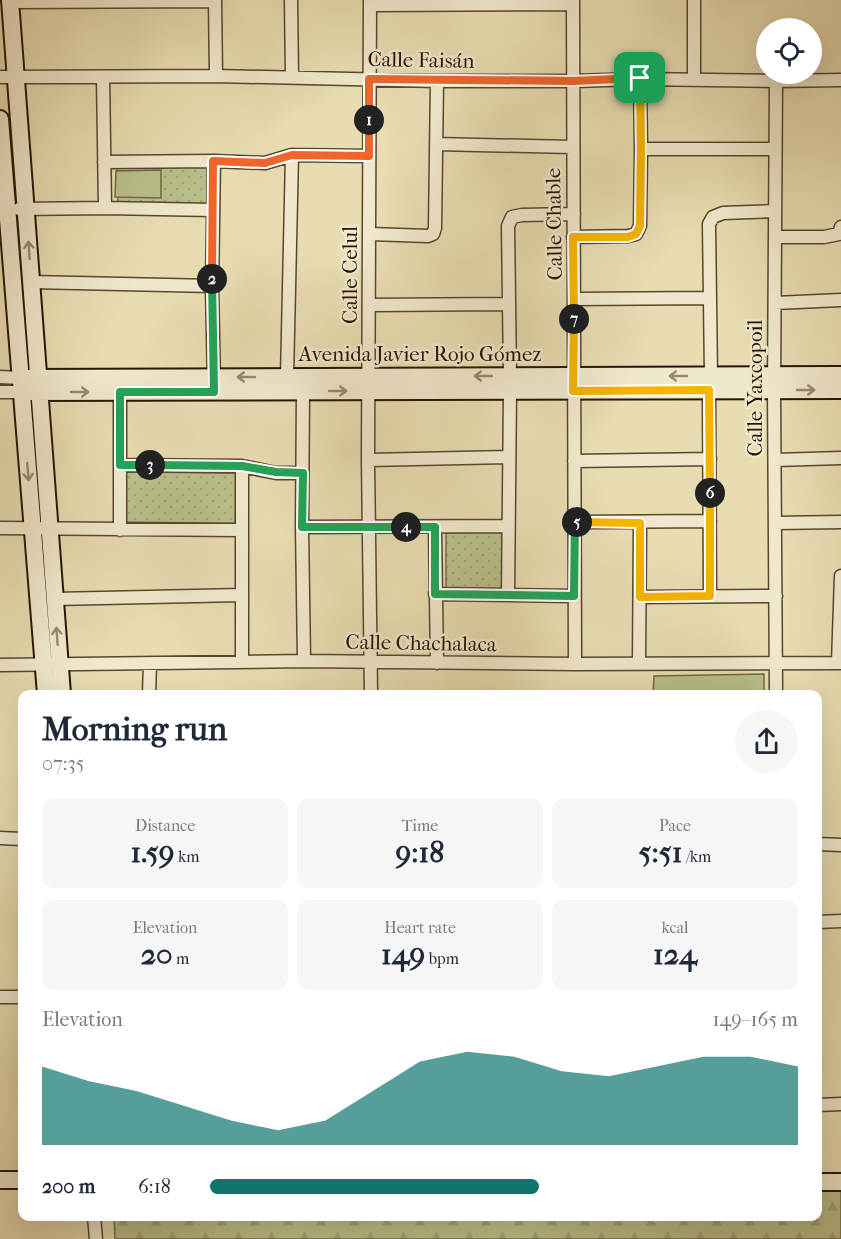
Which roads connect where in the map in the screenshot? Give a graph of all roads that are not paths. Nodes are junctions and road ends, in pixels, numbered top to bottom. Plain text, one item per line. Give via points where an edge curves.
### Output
1 (215, 0) edge
2 (291, 0) edge
3 (694, 0) edge
4 (10, 1) edge
5 (369, 2) edge
6 (573, 2) edge
7 (446, 3) edge
8 (216, 75) junction
9 (8, 77) edge
10 (103, 77) junction
11 (291, 78) junction
12 (640, 78) junction
13 (369, 79) junction
14 (694, 79) junction
15 (822, 80) edge
16 (841, 80) edge
17 (437, 81) junction
18 (573, 81) junction
19 (756, 81) edge
20 (776, 84) edge
21 (0, 119) edge
22 (436, 144) junction
23 (572, 147) junction
24 (641, 149) junction
25 (774, 149) junction
26 (292, 155) junction
27 (369, 156) junction
28 (213, 161) junction
29 (104, 162) junction
30 (26, 208) junction
31 (105, 208) junction
32 (4, 210) edge
33 (213, 210) junction
34 (774, 211) junction
35 (574, 214) junction
36 (840, 231) edge
37 (370, 234) junction
38 (573, 237) junction
39 (775, 237) junction
40 (31, 282) junction
41 (212, 286) junction
42 (710, 298) junction
43 (574, 299) junction
44 (841, 300) edge
45 (775, 303) junction
46 (508, 304) junction
47 (370, 305) junction
48 (35, 330) junction
49 (16, 333) junction
50 (841, 375) edge
51 (0, 377) edge
52 (286, 377) junction
53 (574, 383) junction
54 (710, 383) junction
55 (774, 383) junction
56 (369, 384) junction
57 (510, 384) junction
58 (21, 385) junction
59 (39, 385) junction
60 (214, 385) junction
61 (841, 390) edge
62 (0, 392) edge
63 (120, 392) junction
64 (303, 392) junction
65 (43, 445) junction
66 (26, 447) junction
67 (508, 458) junction
68 (841, 458) edge
69 (710, 459) junction
70 (368, 460) junction
71 (775, 460) junction
72 (574, 461) junction
73 (120, 465) junction
74 (242, 466) junction
75 (303, 473) junction
76 (710, 521) junction
77 (575, 522) junction
78 (841, 522) edge
79 (640, 523) junction
80 (775, 523) junction
81 (508, 526) junction
82 (302, 527) junction
83 (435, 527) junction
84 (0, 528) edge
85 (369, 528) junction
86 (32, 529) junction
87 (50, 530) junction
88 (120, 530) junction
89 (242, 530) junction
90 (841, 576) edge
91 (841, 592) edge
92 (435, 594) junction
93 (508, 595) junction
94 (241, 596) junction
95 (574, 596) junction
96 (710, 596) junction
97 (776, 596) junction
98 (640, 597) junction
99 (55, 599) junction
100 (304, 661) junction
101 (242, 662) junction
102 (371, 662) junction
103 (776, 662) junction
104 (437, 663) junction
105 (839, 663) edge
106 (51, 664) junction
107 (150, 664) junction
108 (575, 664) junction
109 (639, 664) junction
110 (0, 665) edge
111 (47, 690) edge
112 (61, 690) edge
113 (149, 690) edge
114 (371, 690) edge
115 (776, 690) edge
116 (0, 838) edge
117 (18, 839) edge
118 (822, 844) edge
119 (841, 845) edge
120 (841, 921) edge
121 (822, 922) edge
122 (0, 997) edge
123 (18, 997) edge
124 (841, 1104) edge
125 (822, 1105) edge
126 (0, 1180) edge
127 (18, 1180) edge
128 (822, 1182) edge
129 (841, 1182) edge
130 (94, 1221) edge
131 (96, 1239) edge

1 - 4 street
1 - 8 street
2 - 11 street
3 - 14 street
4 - 9 main road
5 - 7 street
5 - 13 street, Calle Celul
6 - 7 street
6 - 18 street, Calle Chable
8 - 10 street, Calle Faisán
8 - 11 street, Calle Faisán
9 - 10 street, Calle Faisán
9 - 30 main road
10 - 29 street
11 - 13 street, Calle Faisán
12 - 14 street, Calle Faisán
12 - 18 street, Calle Faisán
12 - 24 street
13 - 17 street, Calle Faisán
13 - 27 street, Calle Celul
14 - 19 street, Calle Faisán
15 - 16 street, Calle Faisán
17 - 18 street, Calle Faisán
17 - 22 street
18 - 23 street, Calle Chable
20 - 25 street, Calle Yaxcopoil
21 - 32 main road
22 - 23 street
22 - 37 street via 433,234
23 - 35 street, Calle Chable
24 - 25 street
24 - 38 street via 640,226 636,234
25 - 34 street, Calle Yaxcopoil
26 - 27 street
26 - 28 street via 265,163
26 - 52 street
27 - 37 street, Calle Celul
28 - 29 street
28 - 33 street
29 - 31 street
30 - 31 street
30 - 32 street
40 -> 30 main road
31 - 33 street
32 - 49 main road
33 - 41 street
34 - 39 street, Calle Yaxcopoil
34 - 42 street via 723,213 713,217 709,225
35 - 38 street, Calle Chable
35 - 46 street via 512,217 508,226
36 - 39 street via 824,237
37 - 47 street, Calle Celul
38 - 43 street, Calle Chable
39 - 45 street, Calle Yaxcopoil
40 - 41 street
40 - 48 main road
41 - 60 street
42 - 43 street
42 - 54 street
43 - 53 street, Calle Chable
44 - 45 street
45 - 55 street, Calle Yaxcopoil
46 - 47 street
46 - 57 street
47 - 56 street, Calle Celul
48 - 49 main road
48 - 59 main road
49 - 58 main road
50 - 55 main road, Avenida Javier Rojo Gómez
51 - 58 street, Avenida Javier Rojo Gómez
52 - 56 main road, Avenida Javier Rojo Gómez
52 -> 60 main road, Avenida Javier Rojo Gómez
53 - 54 main road, Avenida Javier Rojo Gómez
53 - 57 main road, Avenida Javier Rojo Gómez
53 - 72 street, Calle Chable
54 - 55 main road, Avenida Javier Rojo Gómez
54 - 69 street
55 -> 61 main road, Avenida Javier Rojo Gómez
55 - 71 street, Calle Yaxcopoil
56 - 57 main road, Avenida Javier Rojo Gómez
64 -> 56 main road, Avenida Javier Rojo Gómez
56 - 70 street, Calle Celul
57 - 67 street
58 - 59 main road, Avenida Javier Rojo Gómez
58 - 62 street, Avenida Javier Rojo Gómez
58 - 66 main road
59 - 60 main road, Avenida Javier Rojo Gómez
59 -> 63 main road, Avenida Javier Rojo Gómez
59 - 65 main road
60 - 63 main road, Avenida Javier Rojo Gómez
60 - 64 main road, Avenida Javier Rojo Gómez
63 - 73 street
64 - 75 street
65 - 66 main road
65 - 87 main road
66 -> 86 main road
67 - 70 street
67 - 81 street
68 - 71 street
69 - 72 street
69 - 76 street
70 - 85 street, Calle Celul
71 - 80 street, Calle Yaxcopoil
72 - 77 street, Calle Chable
73 - 74 street
73 - 88 street
74 - 75 street
74 - 89 street
75 - 82 street
76 - 79 street
76 - 96 street
77 - 79 street
77 - 95 street, Calle Chable
78 - 80 street
79 - 98 street
80 - 97 street, Calle Yaxcopoil
81 - 83 street
81 - 93 street
82 - 85 street
82 - 100 street
83 - 85 street
83 - 92 street
84 - 86 street
85 - 102 street, Calle Celul
86 - 87 street
86 - 106 main road
87 - 88 street
87 - 99 main road
88 - 89 street
89 - 94 street
90 - 91 street
91 - 105 street
92 - 93 street
92 - 104 street
93 - 95 street
94 - 99 street
94 - 101 street
95 - 108 street, Calle Chable
96 - 97 street
96 - 98 street
97 - 103 street, Calle Yaxcopoil
98 - 109 street
106 -> 99 main road
100 - 101 street, Calle Chachalaca
100 - 102 street, Calle Chachalaca
101 - 107 street, Calle Chachalaca
102 - 104 street, Calle Chachalaca
102 - 114 street, Calle Celul
103 - 105 street, Calle Chachalaca
103 - 109 street, Calle Chachalaca
103 - 115 street, Calle Yaxcopoil
104 - 108 street, Calle Chachalaca
106 - 107 street, Calle Chachalaca
106 - 110 street, Calle Chachalaca
106 - 111 main road
106 - 112 main road
107 - 113 street
108 - 109 street, Calle Chachalaca
116 - 117 street
118 - 119 street
120 - 121 street
122 - 123 street
124 - 125 street
126 - 127 main road
128 - 129 main road
130 - 131 street

